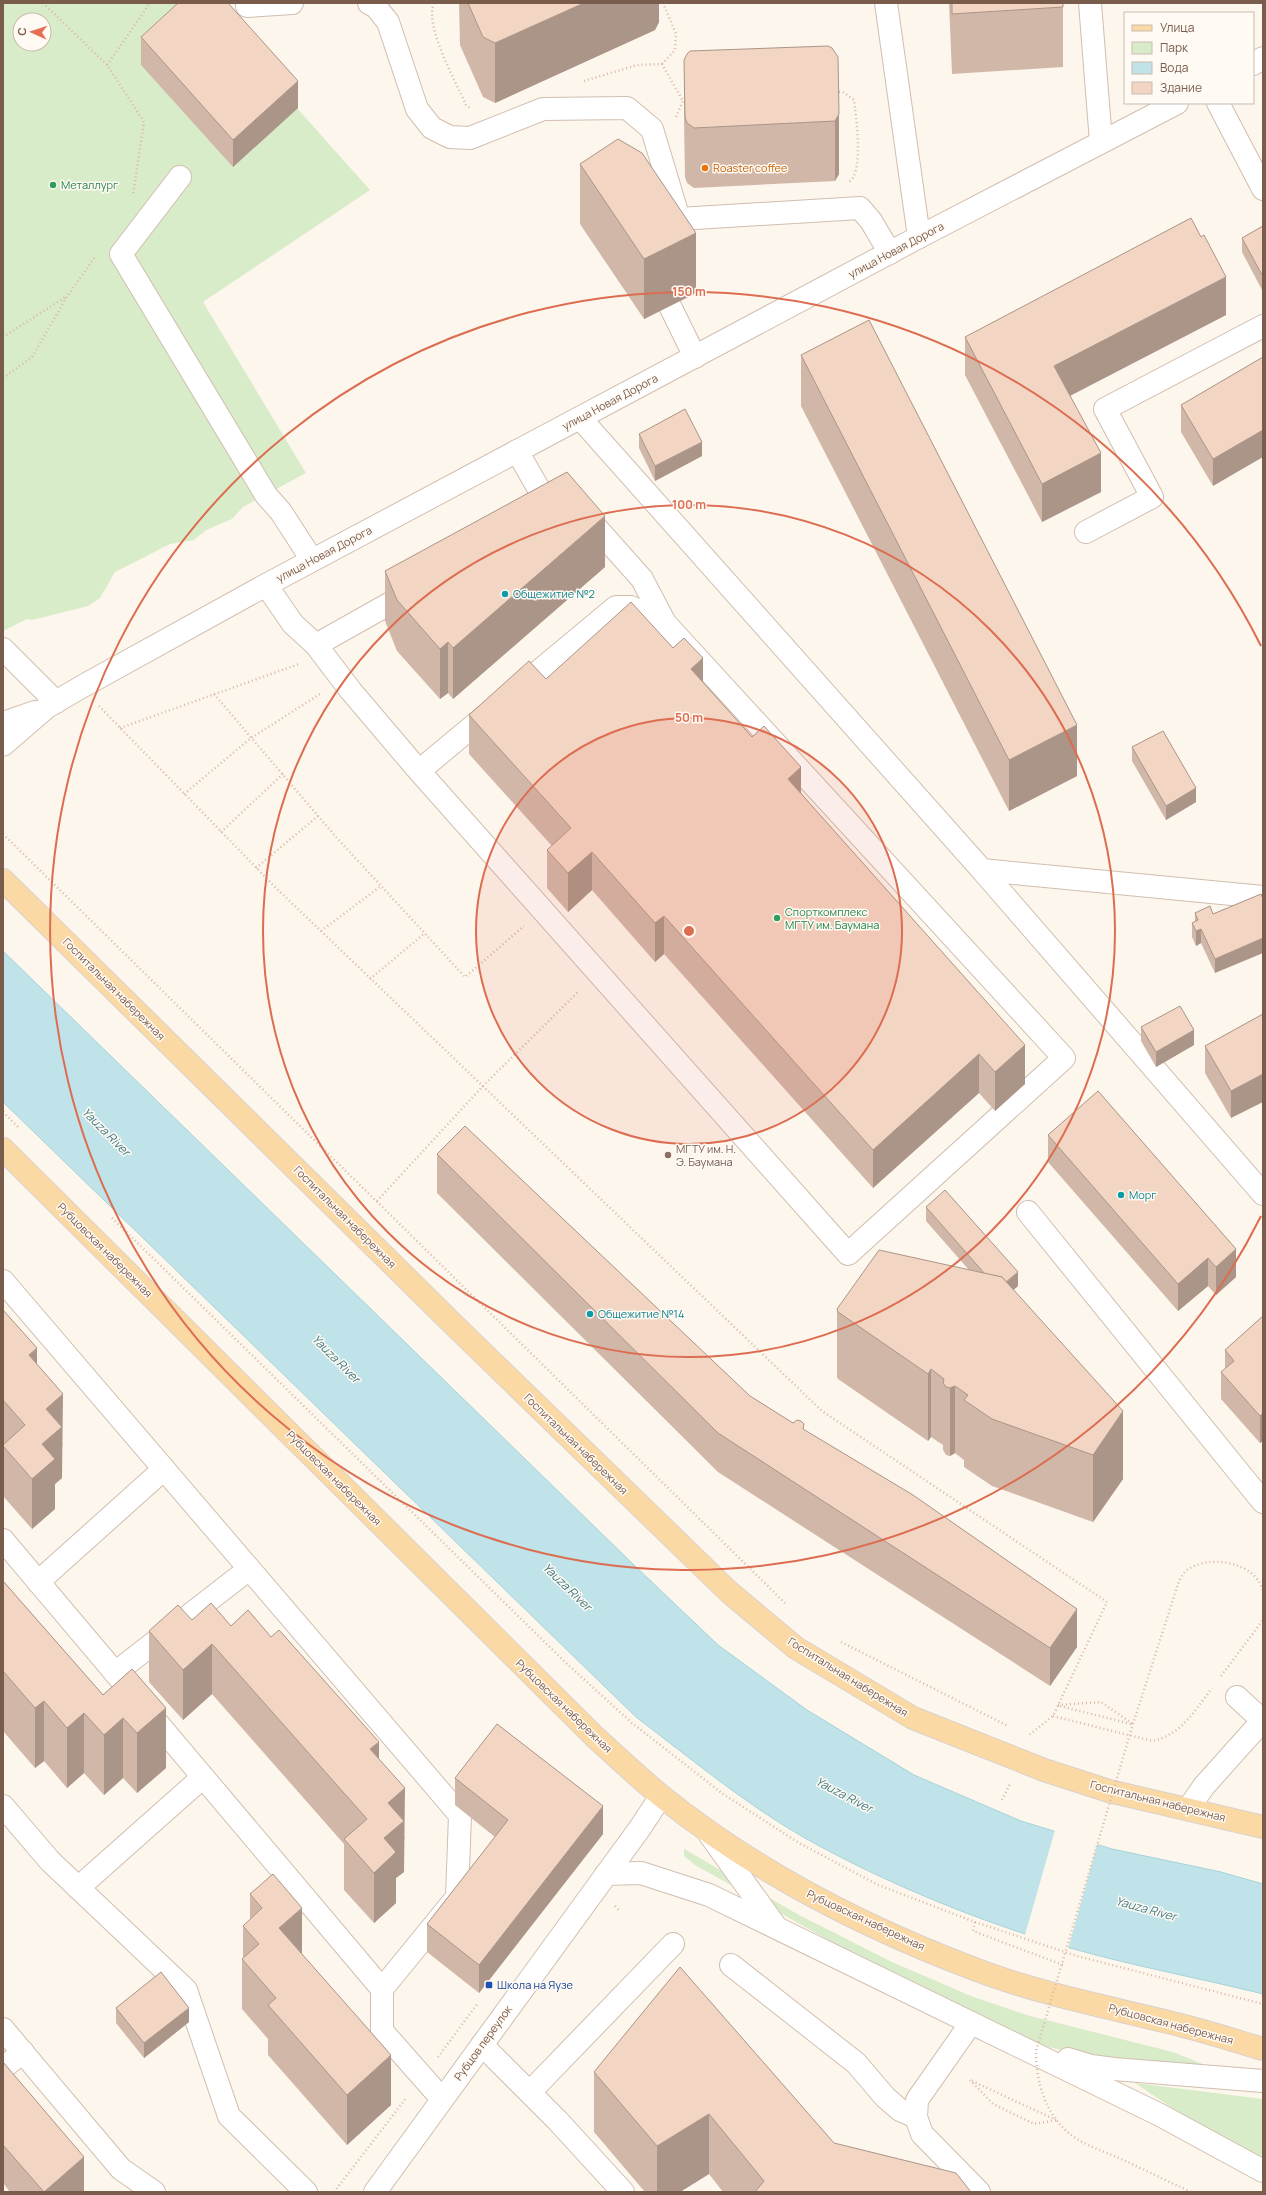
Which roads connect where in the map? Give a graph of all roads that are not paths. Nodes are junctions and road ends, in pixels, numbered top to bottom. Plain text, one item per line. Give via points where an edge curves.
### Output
1 (292, 3) edge
2 (369, 3) edge
3 (886, 3) edge
4 (1090, 3) edge
5 (247, 6) dead end
6 (1263, 58) edge
7 (1254, 63) edge
8 (1175, 104) edge
9 (1219, 104) edge
10 (1101, 142) junction
11 (180, 177) dead end
12 (1263, 189) edge
13 (919, 238) junction
14 (890, 253) junction
15 (670, 306) dead end
16 (1263, 326) edge
17 (695, 357) junction
18 (580, 418) junction
19 (517, 451) junction
20 (552, 512) junction
21 (531, 523) edge
22 (1086, 532) dead end
23 (312, 560) junction
24 (427, 582) edge
25 (266, 585) junction
26 (665, 623) junction
27 (3, 649) edge
28 (320, 650) junction
29 (52, 705) junction
30 (3, 723) edge
31 (3, 745) edge
32 (419, 770) junction
33 (982, 870) junction
34 (3, 880) edge
35 (1263, 897) edge
36 (3, 1148) edge
37 (1263, 1194) edge
38 (1028, 1212) dead end
39 (3, 1281) edge
40 (164, 1469) junction
41 (1263, 1502) edge
42 (3, 1540) edge
43 (249, 1569) junction
44 (38, 1582) junction
45 (115, 1673) junction
46 (1237, 1697) dead end
47 (1263, 1720) edge
48 (203, 1777) junction
49 (661, 1796) junction
50 (3, 1806) edge
51 (1188, 1809) junction
52 (1263, 1827) edge
53 (705, 1828) junction
54 (606, 1874) junction
55 (78, 1888) junction
56 (777, 1928) junction
57 (673, 1944) dead end
58 (731, 1965) dead end
59 (382, 1989) junction
60 (971, 2023) junction
61 (3, 2029) edge
62 (1014, 2043) junction
63 (482, 2045) junction
64 (1263, 2049) edge
65 (23, 2052) junction
66 (3, 2068) edge
67 (1263, 2081) edge
68 (530, 2092) junction
69 (442, 2099) junction
70 (916, 2117) junction
71 (1263, 2171) edge
72 (139, 2188) edge
73 (306, 2192) edge
74 (375, 2192) edge
75 (623, 2192) edge
76 (978, 2192) edge

1 - 5 street
2 - 14 street via 376,6 388,22 417,109 432,128 450,137 470,138 543,108 627,108 652,129 679,219 860,208
3 - 13 street
4 - 10 street
6 - 7 street
8 - 10 street, улица Новая Дорога
9 - 12 street
10 - 13 street, улица Новая Дорога
11 - 23 street via 121,254 266,495 281,512
13 - 14 street, улица Новая Дорога
14 - 17 street, улица Новая Дорога
15 - 17 street
16 - 22 street via 1105,409 1152,498
17 - 18 street, улица Новая Дорога
18 - 19 street, улица Новая Дорога
18 - 33 street
19 - 20 street
19 - 23 street, улица Новая Дорога
20 - 21 street
20 - 26 street via 582,512 642,580
23 - 25 street, улица Новая Дорога
24 - 28 street
25 - 28 street via 293,624
25 - 29 street, улица Новая Дорога
26 - 32 street via 631,607 616,607
26 - 32 street via 1064,1058 848,1254
27 - 29 street
28 - 32 street via 342,680
29 - 30 street, улица Новая Дорога
29 - 31 street, улица Новая Дорога
33 - 35 street
33 - 37 street
34 - 51 main road, Госпитальная набережная via 454,1326 723,1587 796,1648 920,1720 1044,1770 1109,1791
36 - 49 main road, Рубцовская набережная via 596,1738
38 - 41 street
39 - 40 street
40 - 43 street
40 - 44 street
42 - 44 street
43 - 45 street
43 - 59 street via 460,1815 457,1897
44 - 45 street
45 - 48 street
46 - 47 street
47 - 51 street via 1204,1786
48 - 55 street
48 - 59 street
49 - 53 main road, Рубцовская набережная
49 - 54 street, Рубцов переулок
50 - 55 street via 50,1861
51 - 52 main road, Госпитальная набережная
53 - 56 street
53 - 64 main road, Рубцовская набережная via 732,1848 806,1893 868,1924 978,1971
54 - 56 street via 641,1873 709,1895
54 - 63 street, Рубцов переулок
55 - 73 street via 186,1990 228,2116
56 - 60 street
57 - 68 street
58 - 70 street via 856,2063 885,2097 900,2110
59 - 69 street via 382,2031
60 - 62 street
60 - 70 street via 917,2100
61 - 65 street
62 - 67 street via 1091,2066
62 - 71 street via 1160,2115
63 - 68 street
63 - 69 street, Рубцов переулок
65 - 66 street
65 - 72 street
68 - 75 street
69 - 74 street, Рубцов переулок
70 - 76 street via 922,2134

